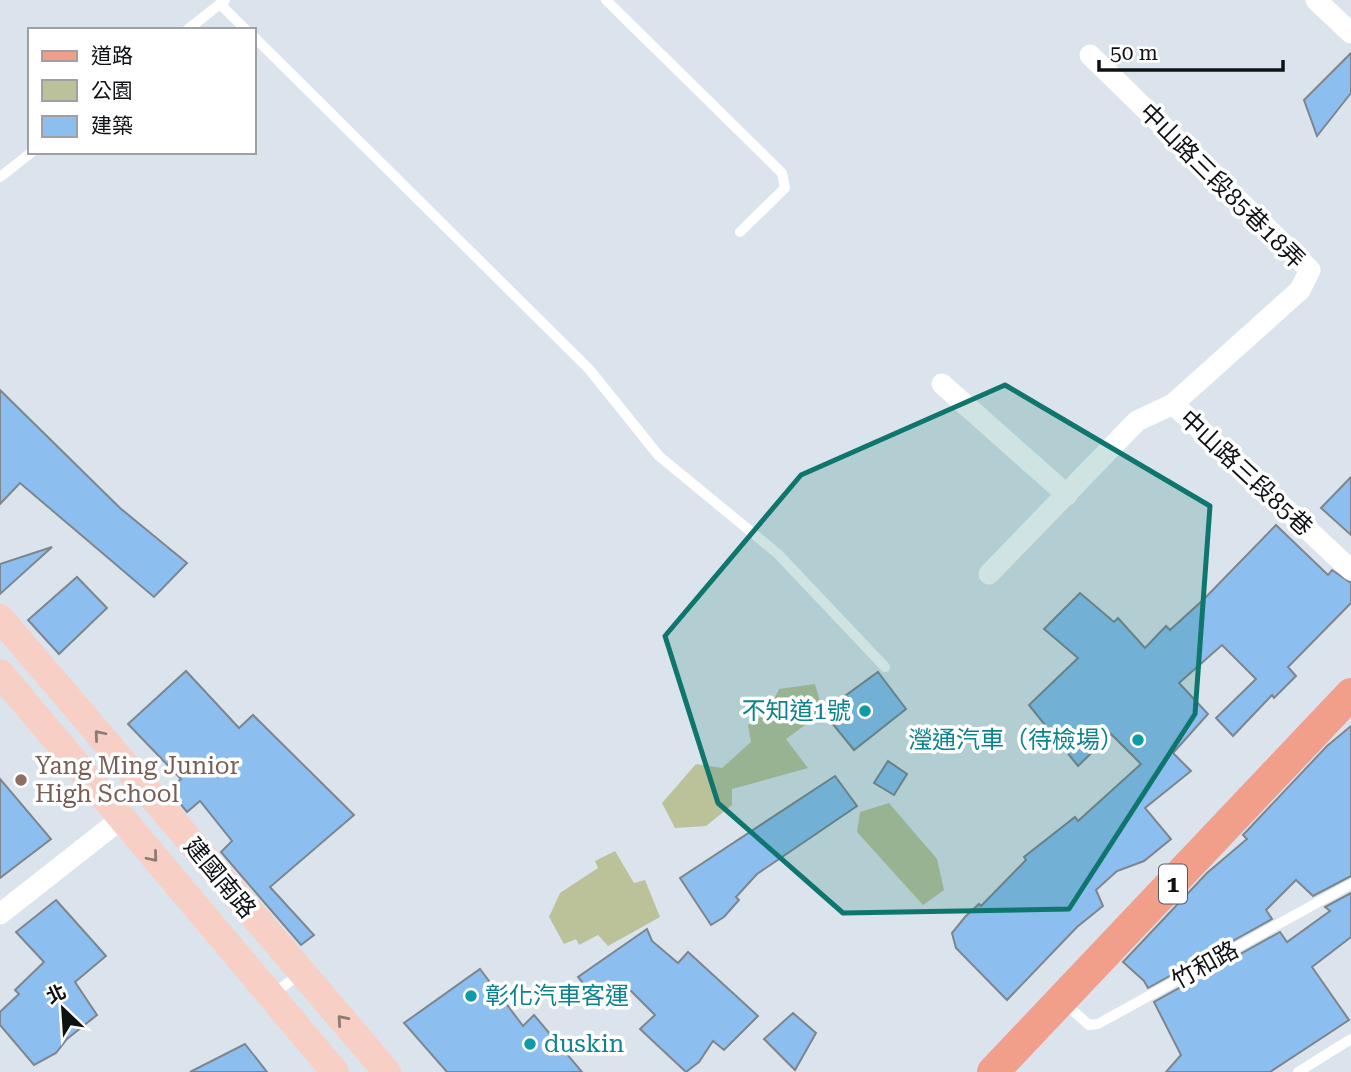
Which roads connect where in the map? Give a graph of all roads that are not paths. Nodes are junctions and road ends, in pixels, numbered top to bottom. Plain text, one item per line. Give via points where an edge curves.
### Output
1 (606, 0) edge
2 (1316, 0) edge
3 (223, 2) edge
4 (190, 28) edge
5 (244, 28) edge
6 (1351, 33) edge
7 (256, 39) edge
8 (1090, 55) dead end
9 (29, 154) edge
10 (0, 177) edge
11 (740, 232) dead end
12 (942, 384) dead end
13 (1173, 404) junction
14 (1067, 495) junction
15 (1351, 570) edge
16 (989, 574) dead end
17 (0, 618) edge
18 (885, 667) dead end
19 (0, 673) edge
20 (1351, 694) edge
21 (121, 819) junction
22 (1351, 884) edge
23 (0, 914) edge
24 (301, 973) junction
25 (270, 997) junction
26 (1062, 1001) junction
27 (1351, 1039) edge
28 (335, 1072) edge
29 (387, 1072) edge
30 (993, 1072) edge
31 (1298, 1072) edge

1 - 11 lane via 782,173 785,188
2 - 6 street
3 - 4 lane
3 - 5 lane
7 - 18 lane via 589,369 659,456 778,554
8 - 13 street, 中山路三段85巷18弄 via 1310,270 1300,290
9 - 10 lane
12 - 14 street
13 - 14 street, 中山路三段85巷 via 1137,421
13 - 15 street, 中山路三段85巷
14 - 16 street, 中山路三段85巷
24 -> 17 street, 建國南路
19 - 21 street, 建國南路
20 - 26 main road, 1
21 - 23 street
21 -> 25 street, 建國南路
22 - 26 lane, 竹和路 via 1098,1024 1089,1025
24 - 25 lane
29 -> 24 street, 建國南路
25 - 28 street, 建國南路
26 - 30 main road, 1
27 - 31 lane

